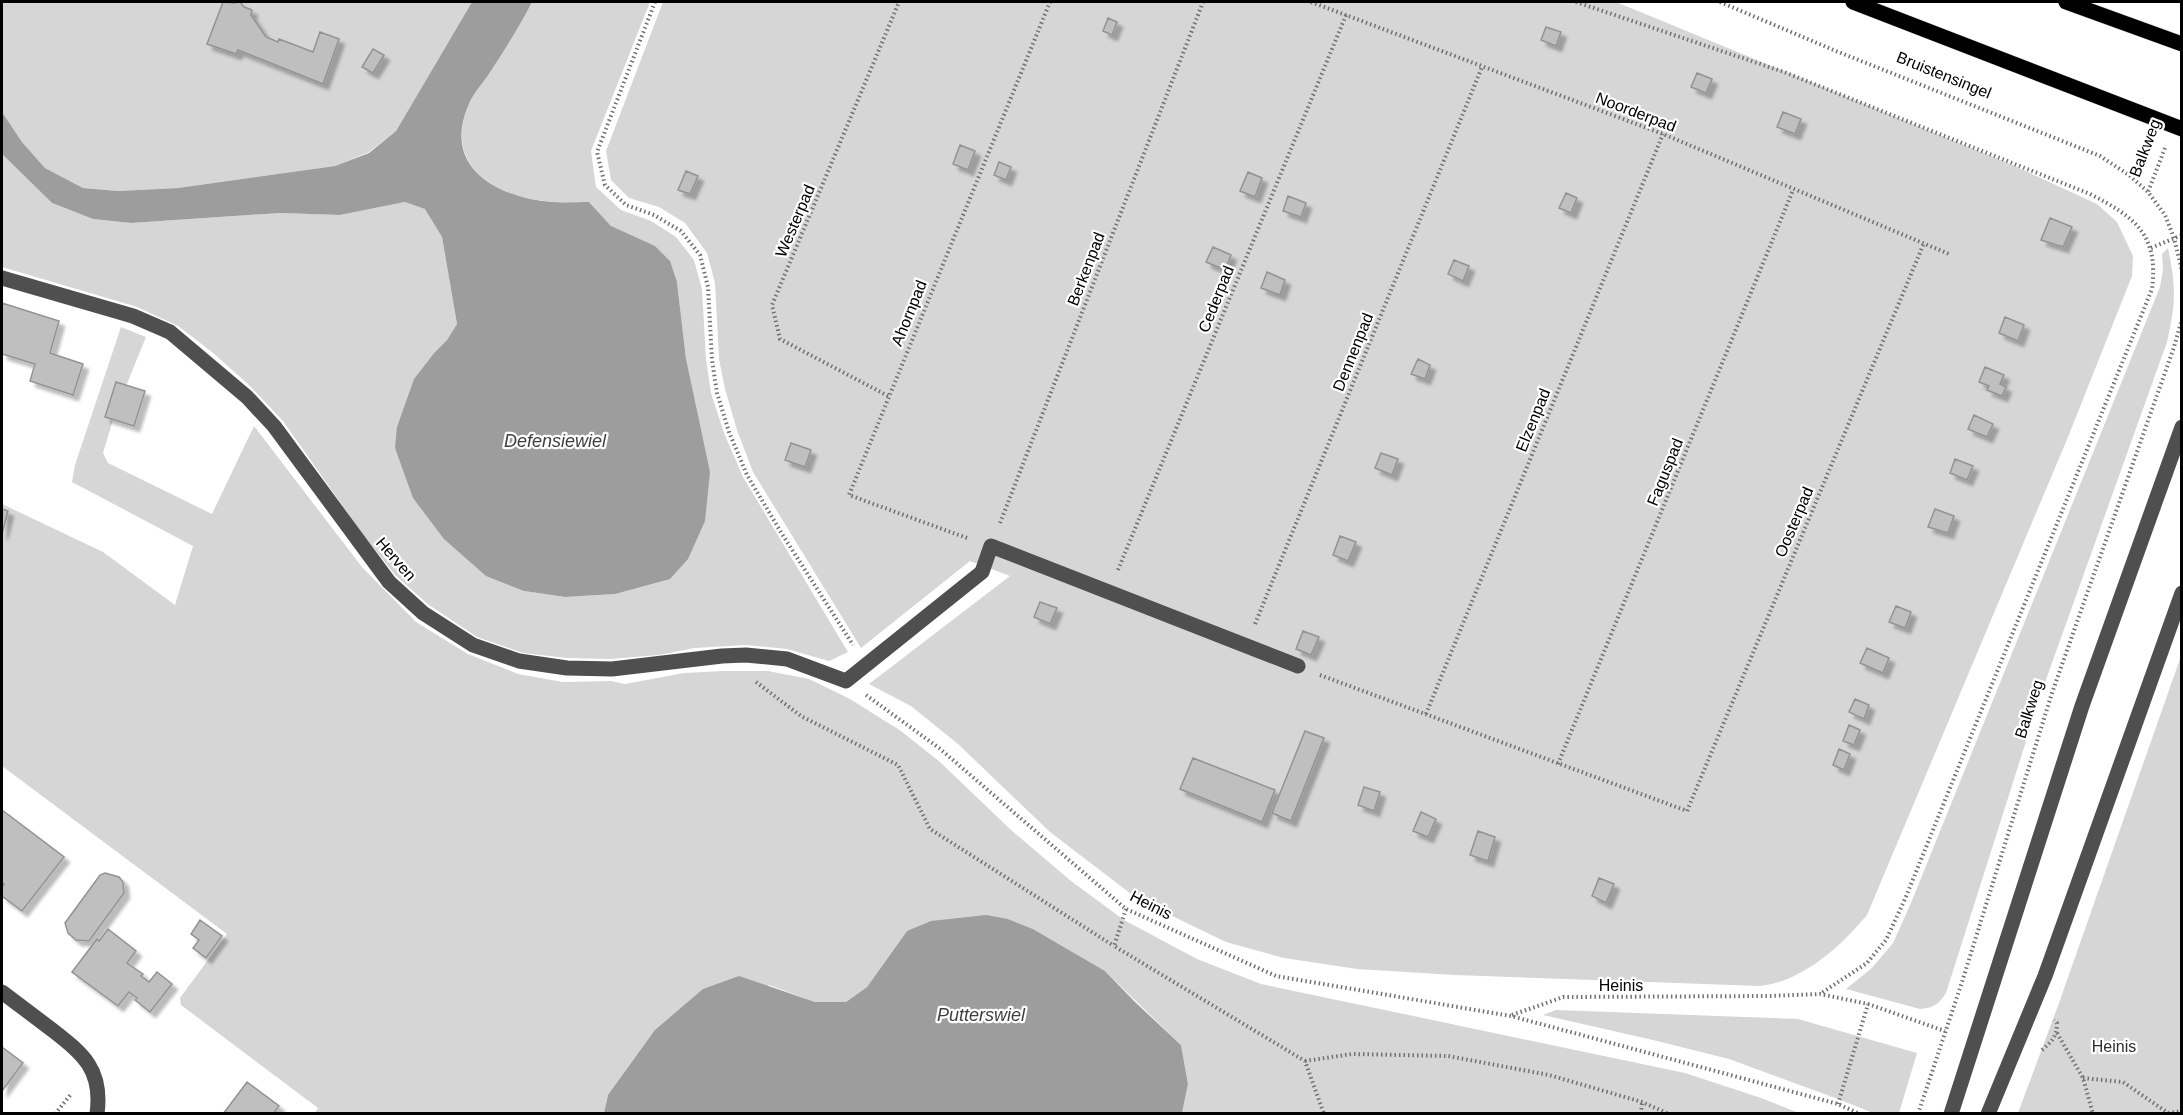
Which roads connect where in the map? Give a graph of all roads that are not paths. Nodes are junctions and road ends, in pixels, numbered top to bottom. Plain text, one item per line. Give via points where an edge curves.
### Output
1 (1853, 2) edge
2 (2066, 2) edge
3 (2181, 44) edge
4 (2177, 127) edge
5 (2, 278) edge
6 (2181, 427) edge
7 (2181, 593) edge
8 (1298, 666) road end
9 (2, 992) edge
10 (96, 1113) edge
11 (1951, 1113) edge
12 (1988, 1113) edge

1 - 4 main road
2 - 3 main road
5 - 8 street, Herven via 133,316 170,333 247,397 274,426 389,582 423,613 472,645 519,661 612,669 746,655 787,659 846,681 982,572 991,546
6 - 11 street via 2082,706
7 - 12 street via 2045,976
9 - 10 street via 80,1051 92,1069 99,1096

